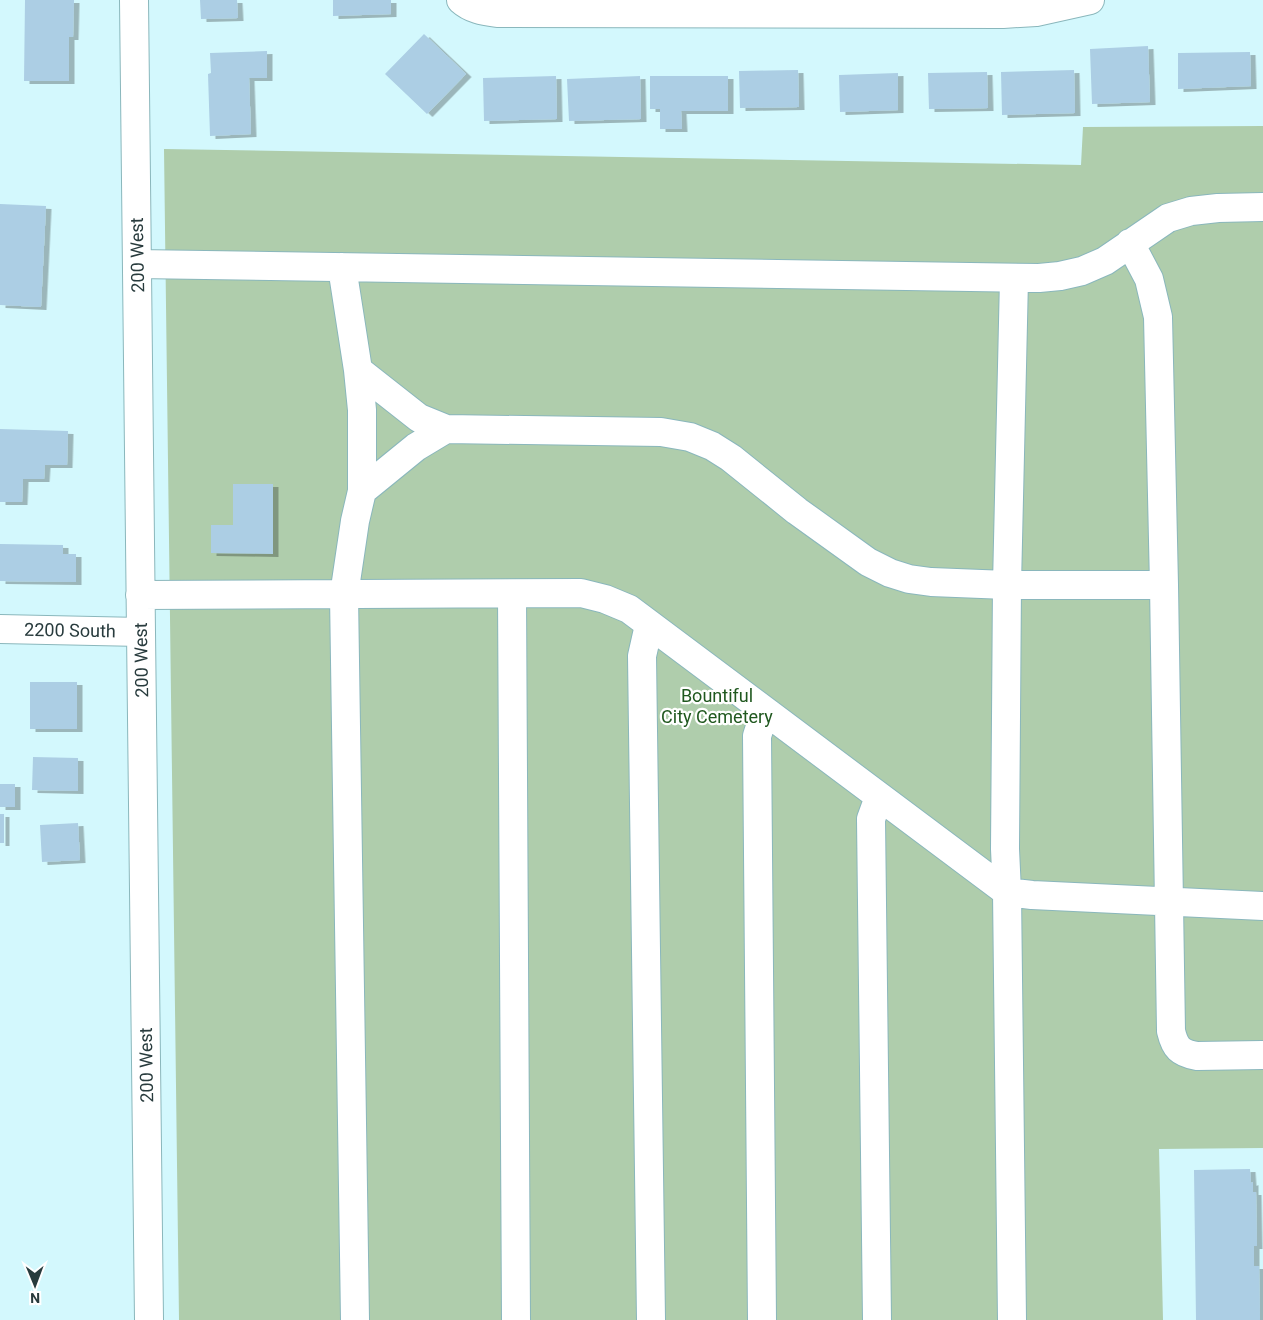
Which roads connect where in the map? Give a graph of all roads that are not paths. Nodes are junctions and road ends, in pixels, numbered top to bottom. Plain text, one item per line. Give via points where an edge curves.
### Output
1 (134, 0) edge
2 (1090, 0) edge
3 (462, 1) edge
4 (1263, 207) edge
5 (1130, 243) junction
6 (137, 264) junction
7 (342, 267) junction
8 (1014, 278) junction
9 (358, 370) junction
10 (446, 429) junction
11 (362, 491) junction
12 (1007, 585) junction
13 (1164, 585) junction
14 (512, 594) junction
15 (140, 595) junction
16 (344, 595) junction
17 (650, 625) junction
18 (0, 629) edge
19 (141, 632) junction
20 (765, 711) junction
21 (879, 797) junction
22 (1008, 892) junction
23 (1169, 901) junction
24 (1263, 906) edge
25 (1263, 1055) edge
26 (149, 1320) edge
27 (355, 1320) edge
28 (516, 1320) edge
29 (650, 1320) edge
30 (762, 1320) edge
31 (877, 1320) edge
32 (1012, 1320) edge

1 - 6 street, 200 West
2 - 3 street via 1036,12 1004,14 497,13 484,12
4 - 5 street via 1192,211 1168,218
5 - 8 street via 1105,261 1082,271 1060,276
5 - 13 street via 1149,279 1158,317
6 - 7 street
6 - 15 street, 200 West
7 - 8 street
7 - 9 street
8 - 12 street
9 - 10 street via 419,418
9 - 11 street via 362,410
10 - 11 street via 416,447
10 - 12 street via 661,432 690,437 731,458 797,511 868,562 890,573 931,582
11 - 16 street
12 - 13 street
12 - 22 street via 1005,849
13 - 23 street
14 - 16 street
14 - 17 street via 581,593 629,610
14 - 28 street
15 - 16 street
15 - 19 street, 200 West
16 - 27 street
17 - 20 street
17 - 29 street via 642,656
18 - 19 street, 2200 South
19 - 26 street, 200 West
20 - 21 street
20 - 30 street via 757,736
21 - 22 street
21 - 31 street via 871,819
22 - 23 street
22 - 32 street
23 - 24 street
23 - 25 street via 1171,1031 1179,1050 1197,1056

